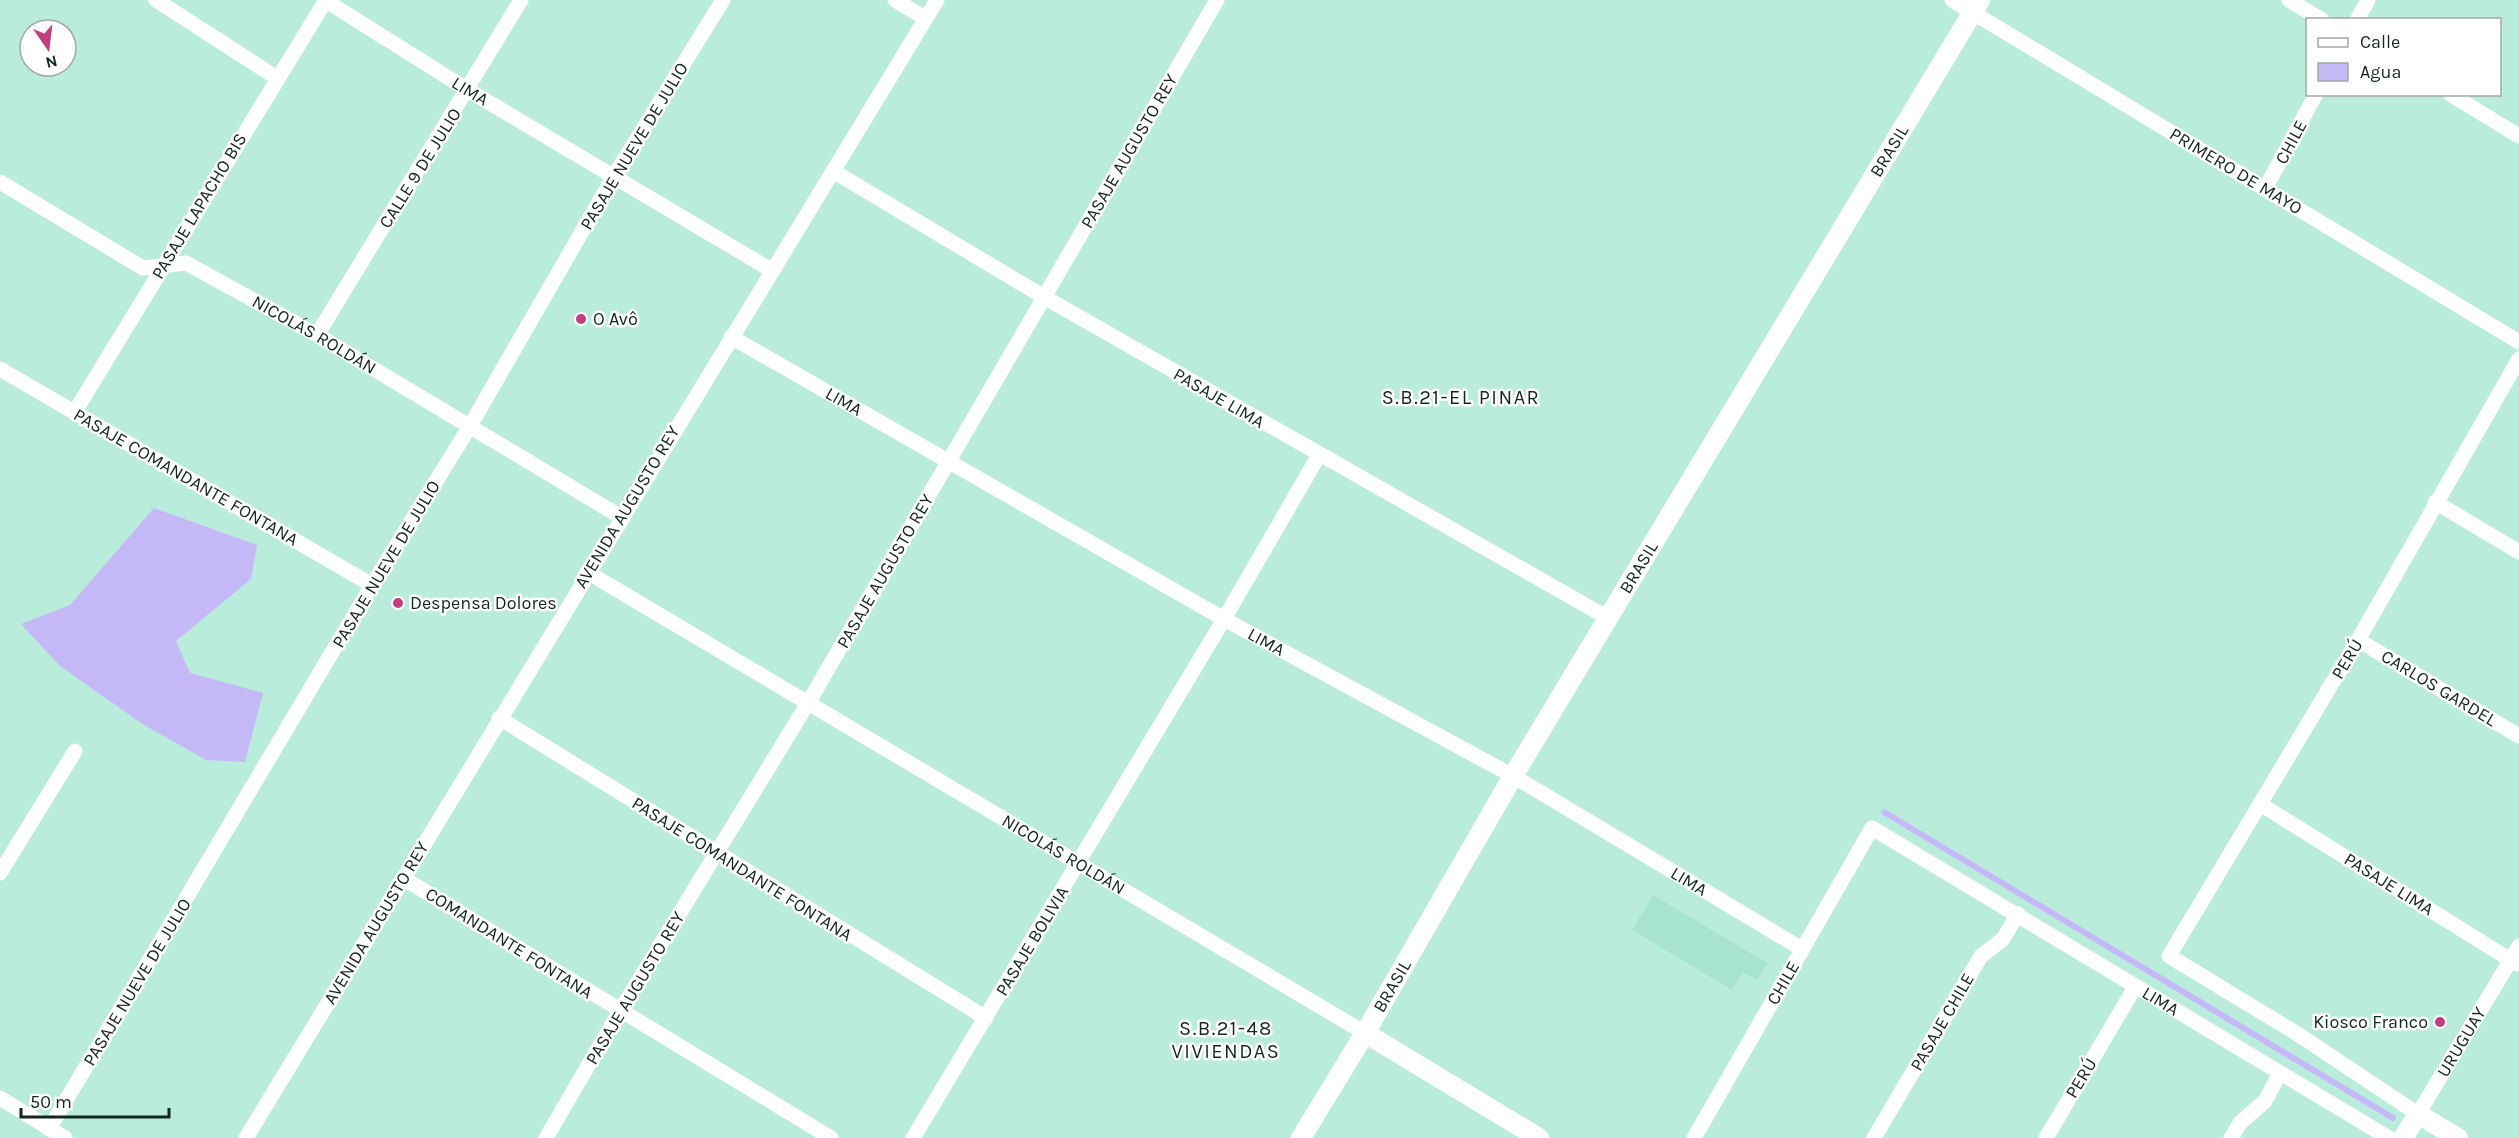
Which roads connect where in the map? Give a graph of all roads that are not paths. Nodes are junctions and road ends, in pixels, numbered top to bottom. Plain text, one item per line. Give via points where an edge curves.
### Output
1 (156, 0) edge
2 (521, 0) edge
3 (723, 0) edge
4 (895, 0) edge
5 (936, 0) edge
6 (1216, 0) edge
7 (1952, 0) edge
8 (2289, 0) edge
9 (2368, 0) edge
10 (326, 1) edge
11 (1976, 6) edge
12 (925, 18) junction
13 (2319, 18) edge
14 (2358, 18) edge
15 (277, 78) junction
16 (468, 90) junction
17 (2315, 96) edge
18 (2453, 96) edge
19 (2519, 136) edge
20 (833, 171) junction
21 (614, 176) junction
22 (0, 182) edge
23 (2265, 189) junction
24 (162, 267) junction
25 (771, 270) junction
26 (1044, 297) junction
27 (317, 335) junction
28 (731, 337) junction
29 (2519, 342) edge
30 (2519, 358) edge
31 (0, 369) edge
32 (74, 413) junction
33 (470, 426) junction
34 (1319, 455) junction
35 (949, 460) junction
36 (2435, 502) junction
37 (621, 518) junction
38 (2519, 552) edge
39 (587, 572) junction
40 (372, 585) junction
41 (1608, 618) junction
42 (1224, 619) junction
43 (2358, 640) junction
44 (808, 703) junction
45 (499, 718) junction
46 (2519, 736) edge
47 (75, 751) dead end
48 (1513, 776) junction
49 (2260, 804) junction
50 (1872, 828) joint
51 (716, 854) junction
52 (2, 863) edge
53 (1079, 863) junction
54 (403, 878) junction
55 (2018, 914) junction
56 (2519, 946) edge
57 (1802, 949) junction
58 (2515, 963) edge
59 (2135, 987) junction
60 (620, 1011) junction
61 (986, 1018) junction
62 (1365, 1033) junction
63 (2280, 1073) junction
64 (0, 1098) edge
65 (2418, 1114) junction
66 (50, 1129) junction
67 (65, 1138) edge
68 (246, 1138) edge
69 (546, 1138) edge
70 (831, 1138) edge
71 (913, 1138) edge
72 (1301, 1138) edge
73 (1539, 1138) edge
74 (1694, 1138) edge
75 (1874, 1138) edge
76 (2046, 1138) edge
77 (2231, 1138) edge
78 (2389, 1138) edge
79 (2403, 1138) edge
80 (2458, 1138) edge

1 - 15 street
2 - 16 street, CALLE 9 DE JULIO
3 - 21 street, PASAJE NUEVE DE JULIO
4 - 12 street
5 - 12 street, AVENIDA AUGUSTO REY
6 - 26 street, PASAJE AUGUSTO REY
7 - 11 street, PRIMERO DE MAYO
8 - 13 street
9 - 14 street
10 - 15 street, PASAJE LAPACHO BIS
10 - 16 street, LIMA
11 - 23 street, PRIMERO DE MAYO
11 - 41 street, BRASIL
12 - 20 street, AVENIDA AUGUSTO REY
15 - 24 street, PASAJE LAPACHO BIS
16 - 21 street, LIMA
16 - 27 street, CALLE 9 DE JULIO
17 - 23 street, CHILE
18 - 19 street
20 - 25 street, AVENIDA AUGUSTO REY
20 - 26 street, PASAJE LIMA
21 - 25 street, LIMA
21 - 33 street, PASAJE NUEVE DE JULIO
22 - 24 street, NICOLÁS ROLDÁN via 143,268
23 - 29 street, PRIMERO DE MAYO
24 - 27 street, NICOLÁS ROLDÁN via 186,263
24 - 32 street, PASAJE LAPACHO BIS
25 - 28 street, AVENIDA AUGUSTO REY
26 - 34 street, PASAJE LIMA
26 - 35 street, PASAJE AUGUSTO REY
27 - 33 street, NICOLÁS ROLDÁN
28 - 35 street, LIMA
28 - 37 street, AVENIDA AUGUSTO REY
30 - 36 street, PERÚ
31 - 32 street, PASAJE COMANDANTE FONTANA
32 - 40 street, PASAJE COMANDANTE FONTANA
33 - 37 street, NICOLÁS ROLDÁN
33 - 40 street, PASAJE NUEVE DE JULIO
34 - 41 street, PASAJE LIMA
34 - 42 street, PASAJE BOLIVIA
35 - 42 street, LIMA
35 - 44 street, PASAJE AUGUSTO REY
36 - 38 street
36 - 43 street, PERÚ
37 - 39 street, AVENIDA AUGUSTO REY
39 - 44 street, NICOLÁS ROLDÁN
39 - 45 street, AVENIDA AUGUSTO REY
40 - 66 street, PASAJE NUEVE DE JULIO
41 - 48 street, BRASIL
42 - 48 street, LIMA
42 - 53 street, PASAJE BOLIVIA
43 - 46 street, CARLOS GARDEL
43 - 49 street, PERÚ
44 - 51 street, PASAJE AUGUSTO REY
44 - 53 street, NICOLÁS ROLDÁN
45 - 51 street, PASAJE COMANDANTE FONTANA
45 - 54 street, AVENIDA AUGUSTO REY
47 - 52 street
48 - 57 street, LIMA
48 - 62 street, BRASIL
49 - 58 street, PASAJE LIMA
49 - 65 street, PERÚ via 2169,956
50 - 55 street, LIMA
50 - 57 street, CHILE
51 - 60 street, PASAJE AUGUSTO REY
51 - 61 street, PASAJE COMANDANTE FONTANA
53 - 61 street, PASAJE BOLIVIA
53 - 62 street, NICOLÁS ROLDÁN
54 - 60 street, COMANDANTE FONTANA
54 - 68 street, AVENIDA AUGUSTO REY
55 - 59 street, LIMA
55 - 75 street, PASAJE CHILE via 2003,939 1981,956
56 - 58 street, URUGUAY
57 - 74 street, CHILE
58 - 65 street, URUGUAY
59 - 63 street, LIMA
59 - 76 street, PERÚ
60 - 69 street, PASAJE AUGUSTO REY
60 - 70 street, COMANDANTE FONTANA
61 - 71 street, PASAJE BOLIVIA
62 - 72 street, BRASIL
62 - 73 street, NICOLÁS ROLDÁN
63 - 77 street via 2265,1101 2240,1123
63 - 78 street, LIMA
64 - 66 street
65 - 79 street, URUGUAY
65 - 80 street
66 - 67 street

